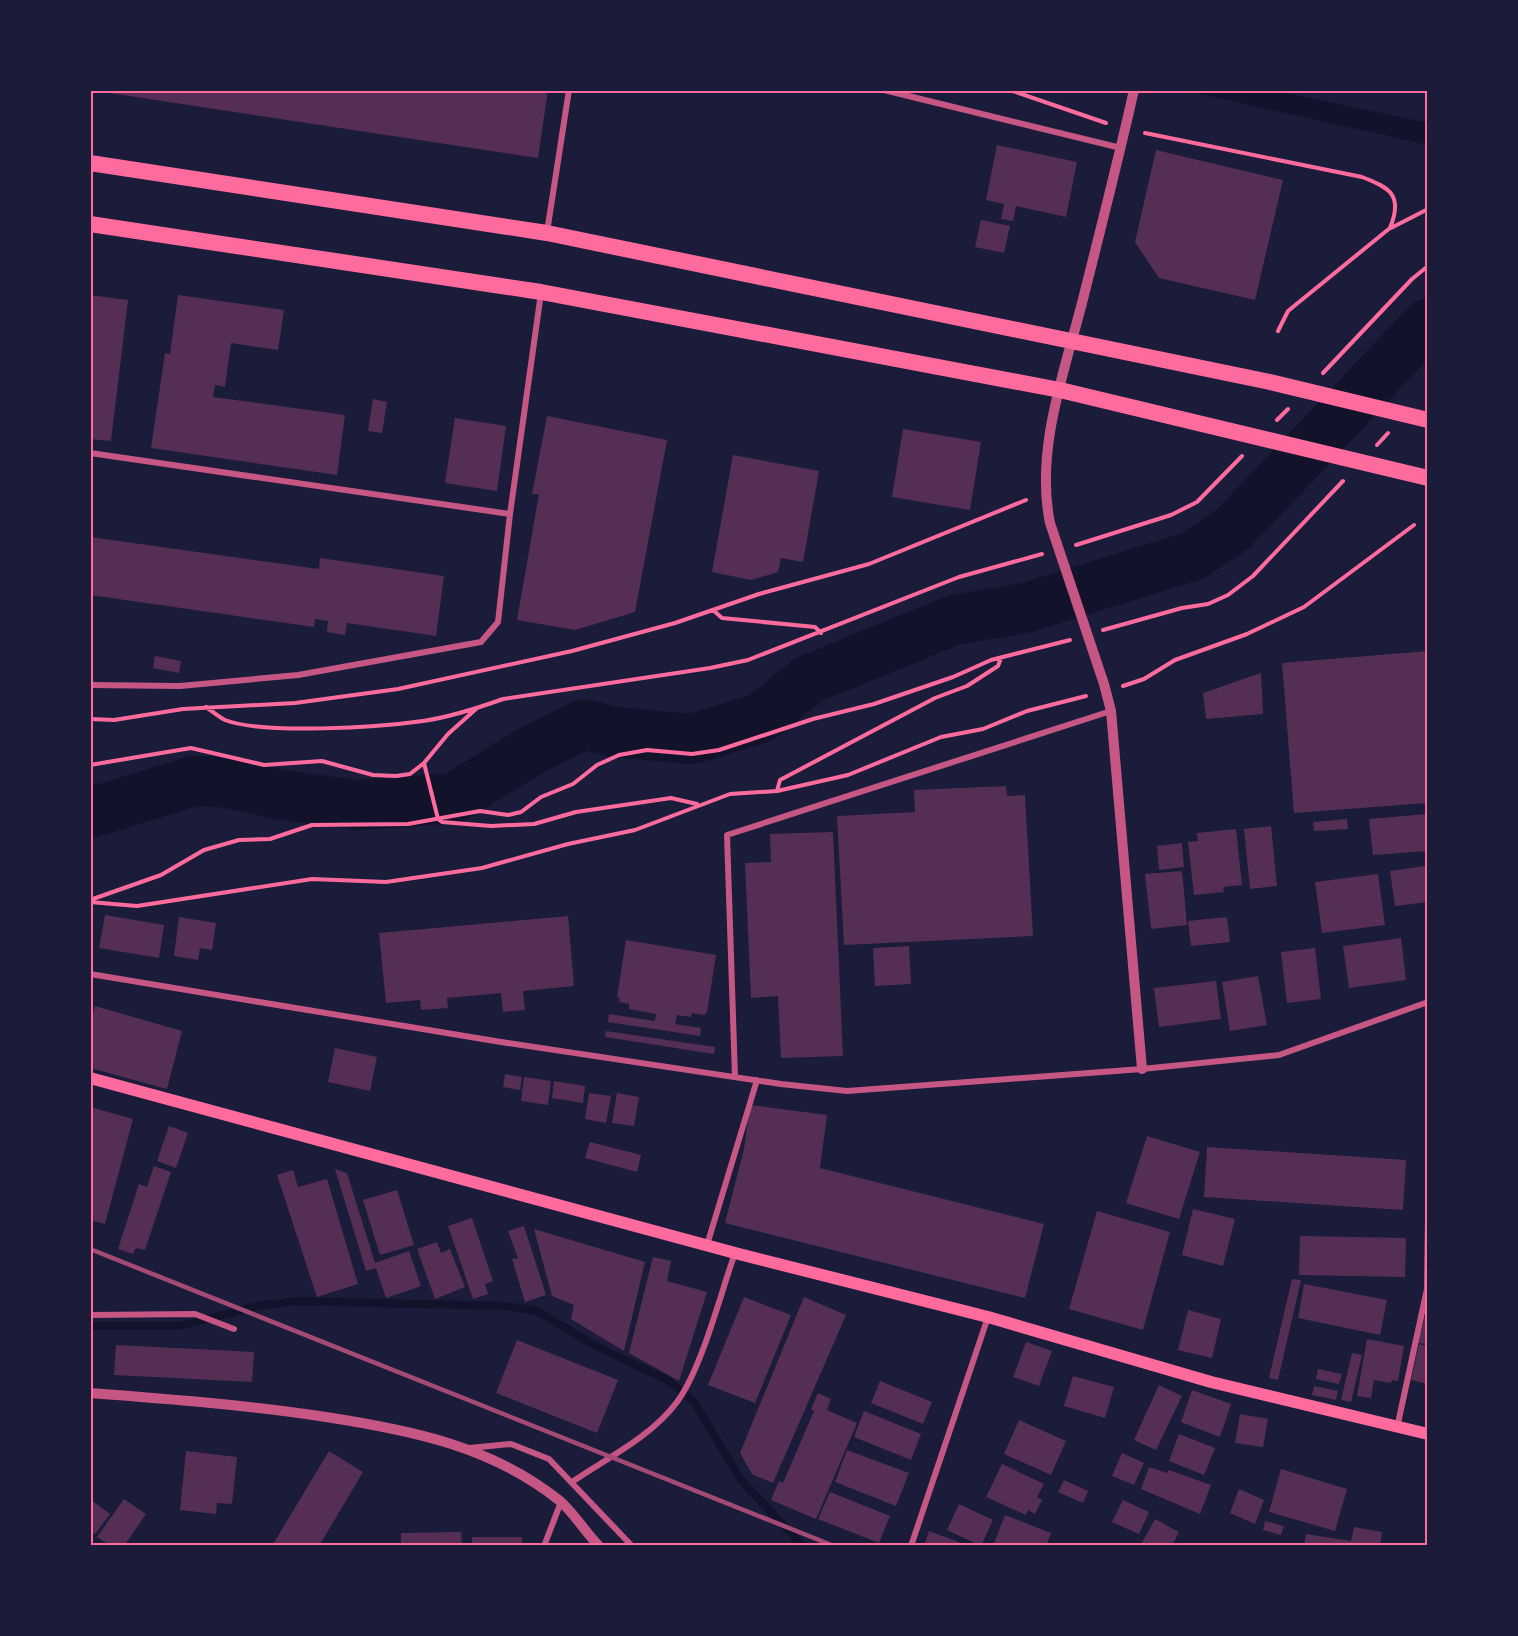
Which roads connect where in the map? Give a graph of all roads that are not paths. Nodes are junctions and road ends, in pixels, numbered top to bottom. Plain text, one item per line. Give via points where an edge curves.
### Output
1 (569, 90) edge
2 (884, 90) edge
3 (1134, 90) edge
4 (1121, 148) junction
5 (90, 164) edge
6 (90, 224) edge
7 (547, 232) junction
8 (541, 292) junction
9 (1073, 340) junction
10 (1060, 390) junction
11 (1428, 420) edge
12 (90, 453) edge
13 (1428, 478) edge
14 (510, 513) junction
15 (90, 685) edge
16 (1111, 711) junction
17 (90, 974) edge
18 (1428, 1002) edge
19 (1142, 1069) junction
20 (735, 1077) junction
21 (90, 1078) edge
22 (757, 1080) junction
23 (1428, 1216) edge
24 (707, 1245) junction
25 (735, 1253) junction
26 (90, 1315) edge
27 (987, 1317) junction
28 (234, 1329) dead end
29 (90, 1393) edge
30 (1397, 1428) junction
31 (1428, 1434) edge
32 (469, 1448) junction
33 (572, 1482) junction
34 (561, 1502) junction
35 (544, 1546) edge
36 (599, 1546) edge
37 (632, 1546) edge
38 (911, 1546) edge

1 - 7 street
2 - 4 street
3 - 4 street
4 - 9 street
5 - 7 highway
6 - 8 highway
7 - 9 highway
8 - 10 highway
8 - 14 street
9 - 10 street
9 - 11 highway
10 - 13 highway
10 - 16 street via 1045,466 1046,501
12 - 14 street
14 - 15 street via 498,622 481,642 298,675 180,686
16 - 19 street
16 - 20 street via 727,835
17 - 20 street
18 - 19 street via 1279,1056
19 - 22 street via 847,1091
20 - 22 street
21 - 24 main road
22 - 24 street
23 - 30 street via 1427,1289
24 - 25 main road
25 - 27 main road
25 - 33 street via 693,1372 677,1402 654,1427
26 - 28 street via 195,1314
27 - 30 main road via 1211,1382
27 - 38 street
29 - 32 street via 243,1404 428,1435
30 - 31 main road
32 - 33 street via 511,1444 549,1459
32 - 34 street via 506,1466
33 - 37 street
34 - 35 street
34 - 36 street

